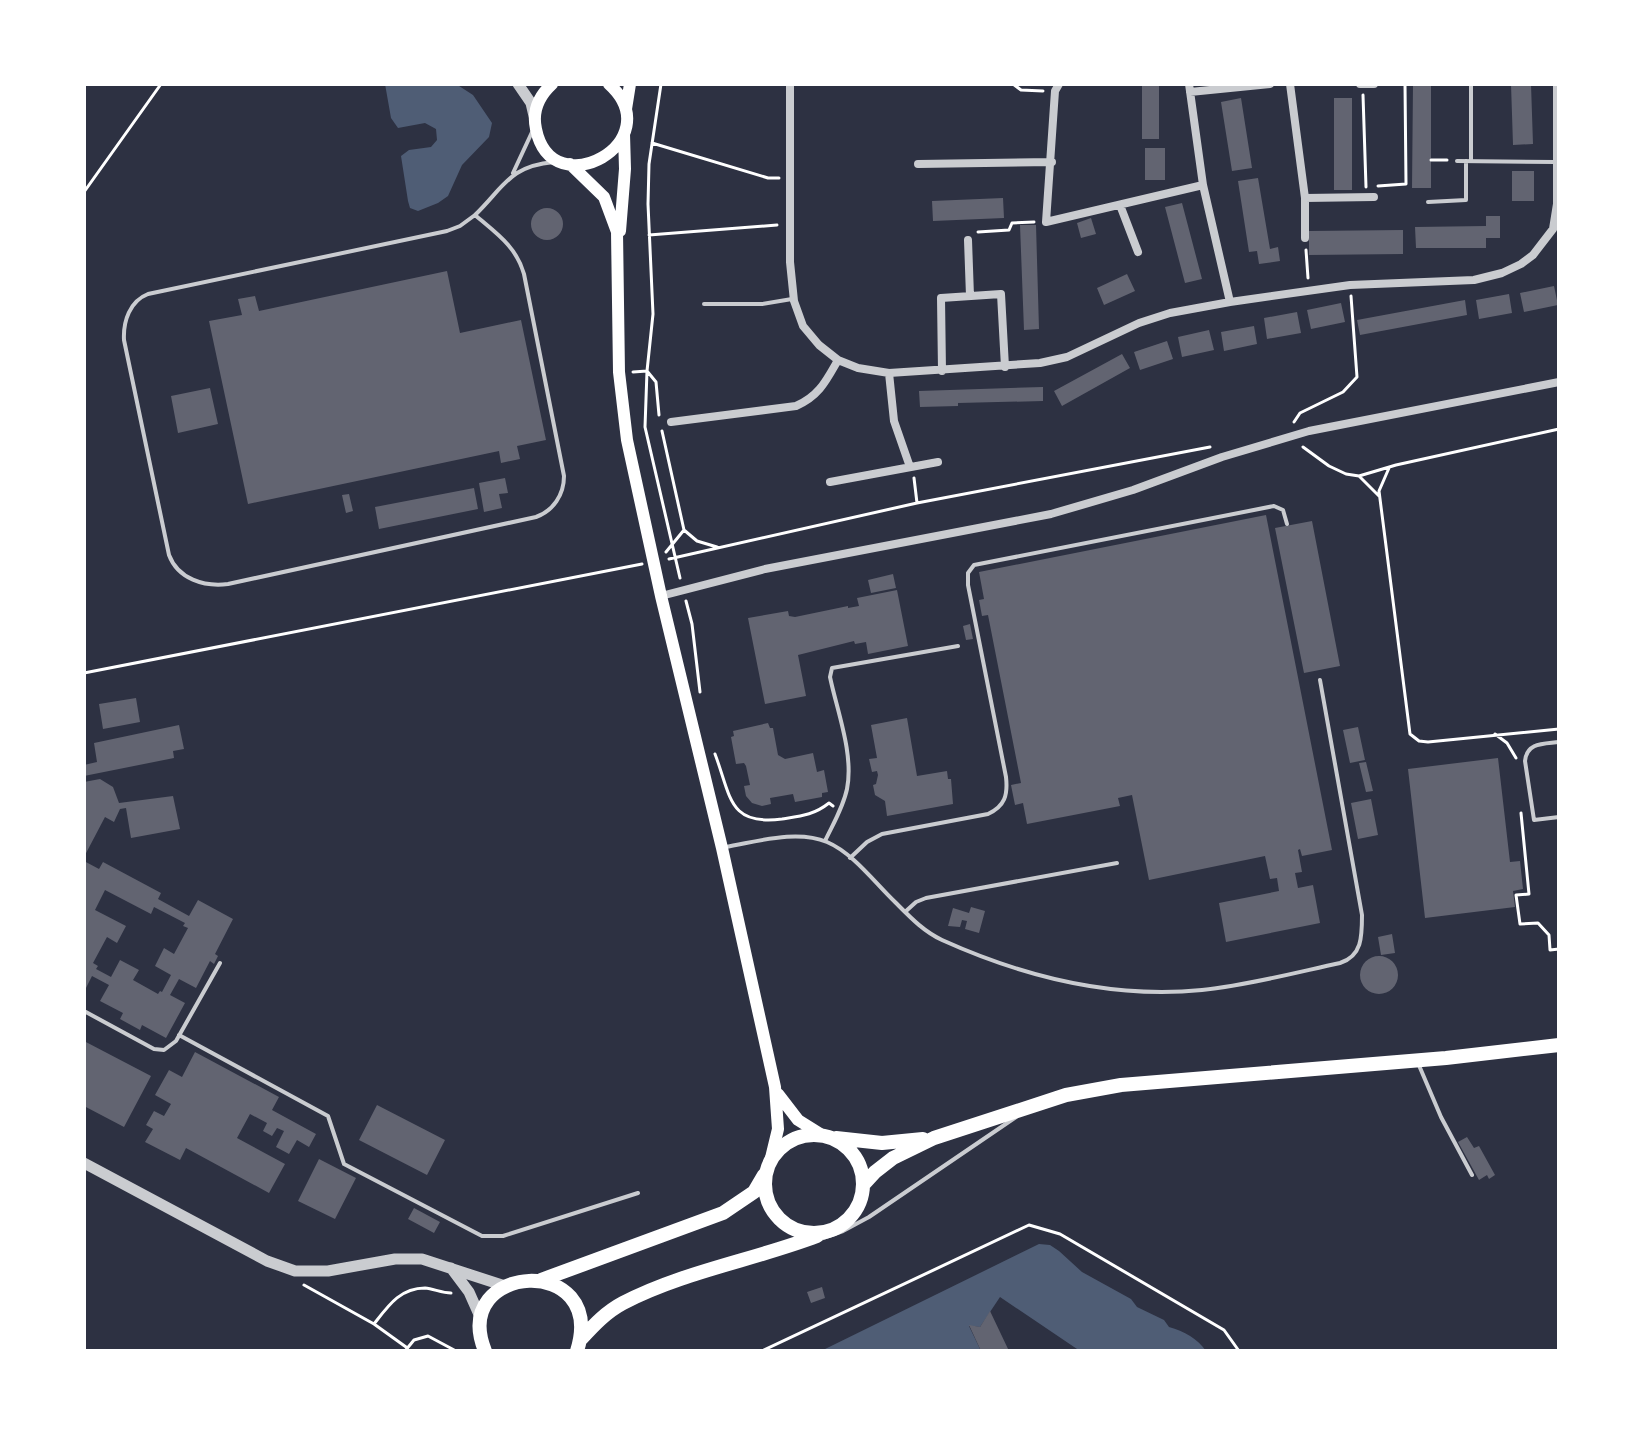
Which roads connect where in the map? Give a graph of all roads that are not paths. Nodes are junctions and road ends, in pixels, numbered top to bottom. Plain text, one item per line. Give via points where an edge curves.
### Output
1 (518, 84) edge
2 (552, 84) edge
3 (609, 84) edge
4 (630, 84) edge
5 (790, 84) edge
6 (1270, 84) edge
7 (1290, 84) edge
8 (1361, 84) edge
9 (1374, 84) edge
10 (1471, 84) edge
11 (1557, 84) edge
12 (1057, 88) edge
13 (1189, 88) edge
14 (625, 116) junction
15 (535, 123) junction
16 (624, 132) junction
17 (1457, 161) road end
18 (1468, 161) junction
19 (566, 162) junction
20 (1052, 162) junction
21 (1556, 162) junction
22 (918, 164) dead end
23 (512, 175) junction
24 (1203, 185) junction
25 (1374, 197) dead end
26 (1305, 198) junction
27 (1428, 202) dead end
28 (1120, 205) junction
29 (475, 215) junction
30 (1556, 230) edge
31 (1305, 238) road end
32 (968, 240) road end
33 (1138, 252) dead end
34 (617, 266) junction
35 (970, 296) junction
36 (794, 299) junction
37 (1230, 302) junction
38 (704, 304) dead end
39 (838, 360) junction
40 (1005, 367) junction
41 (942, 371) junction
42 (889, 373) junction
43 (1559, 382) edge
44 (671, 422) dead end
45 (938, 462) dead end
46 (911, 467) junction
47 (830, 482) dead end
48 (1287, 524) dead end
49 (661, 596) junction
50 (958, 646) dead end
51 (1320, 680) dead end
52 (1559, 742) edge
53 (1559, 817) edge
54 (825, 841) junction
55 (722, 848) junction
56 (850, 858) junction
57 (1117, 863) dead end
58 (905, 912) junction
59 (220, 963) dead end
60 (84, 1011) edge
61 (179, 1035) junction
62 (1559, 1045) edge
63 (1418, 1061) junction
64 (775, 1087) junction
65 (1035, 1105) junction
66 (825, 1136) junction
67 (934, 1138) junction
68 (84, 1163) edge
69 (769, 1164) junction
70 (1472, 1175) dead end
71 (863, 1185) junction
72 (638, 1193) dead end
73 (828, 1231) junction
74 (772, 1253) junction
75 (451, 1268) junction
76 (541, 1280) junction
77 (505, 1286) junction
78 (481, 1319) junction
79 (579, 1345) edge
80 (479, 1348) edge

1 - 15 street via 531,103
2 - 15 main road via 539,101
3 - 14 main road via 620,97
4 - 14 main road
5 - 36 street
6 - 13 street
7 - 26 street
8 - 9 street
10 - 18 lane
11 - 21 street
12 - 20 street
13 - 24 street
14 - 16 main road
15 - 19 main road via 543,146
15 - 23 lane
16 - 19 main road via 607,157 589,164
16 - 34 main road
17 - 18 lane
18 - 21 lane
18 - 27 lane via 1466,200
19 - 23 lane via 530,165
19 - 34 main road via 598,189 608,205 617,232
20 - 22 street
20 - 28 street via 1046,222
21 - 30 street
23 - 29 lane
24 - 28 street
24 - 37 street
25 - 26 street
26 - 31 street
28 - 33 street
29 - 29 lane via 509,245 524,274 564,476 554,504 536,517 228,584 208,584 179,571 169,555 124,340 126,320 136,302 148,294 447,231
30 - 37 street via 1521,264 1474,280 1350,285
32 - 35 street
34 - 49 main road via 621,400
35 - 40 street via 1001,294
35 - 41 street via 941,298
36 - 38 lane
36 - 39 street via 803,326
37 - 40 street via 1139,323 1067,357
39 - 42 street
39 - 44 street via 822,388 796,406
40 - 41 street
41 - 42 street
42 - 46 street via 894,421
43 - 49 street via 1309,431 1051,514 765,569
45 - 46 street
46 - 47 street
48 - 56 lane via 1283,510 1274,506 974,565 968,585 1006,777 1005,801 988,814 882,834
49 - 55 main road
50 - 54 lane via 832,668 848,775
51 - 58 lane via 1361,910 1361,941 1349,960 1212,989 1100,988 1012,968 931,934
52 - 53 lane via 1532,746 1525,761 1534,820
54 - 55 lane via 788,837
54 - 56 lane
55 - 64 main road
56 - 58 lane
57 - 58 lane via 926,898
59 - 61 lane
60 - 61 lane via 159,1050
61 - 72 lane via 328,1116 344,1164 482,1236 503,1236
62 - 63 main road
63 - 65 main road via 1121,1085
63 - 70 lane
64 - 66 main road via 798,1120
64 - 69 main road via 778,1129
65 - 67 main road
65 - 74 lane via 857,1224
66 - 67 main road via 882,1143
66 - 69 main road via 793,1139
66 - 71 main road via 844,1145 856,1159
67 - 71 main road via 893,1158
68 - 75 street via 295,1271 395,1259 422,1259
69 - 73 main road via 766,1197 779,1220 802,1232
69 - 76 main road via 754,1192 723,1213
71 - 73 main road via 853,1214
73 - 74 main road
74 - 79 main road via 623,1303 601,1317
75 - 77 street
75 - 78 street
76 - 77 main road
76 - 79 main road via 568,1295 577,1308
77 - 78 main road
78 - 80 main road

